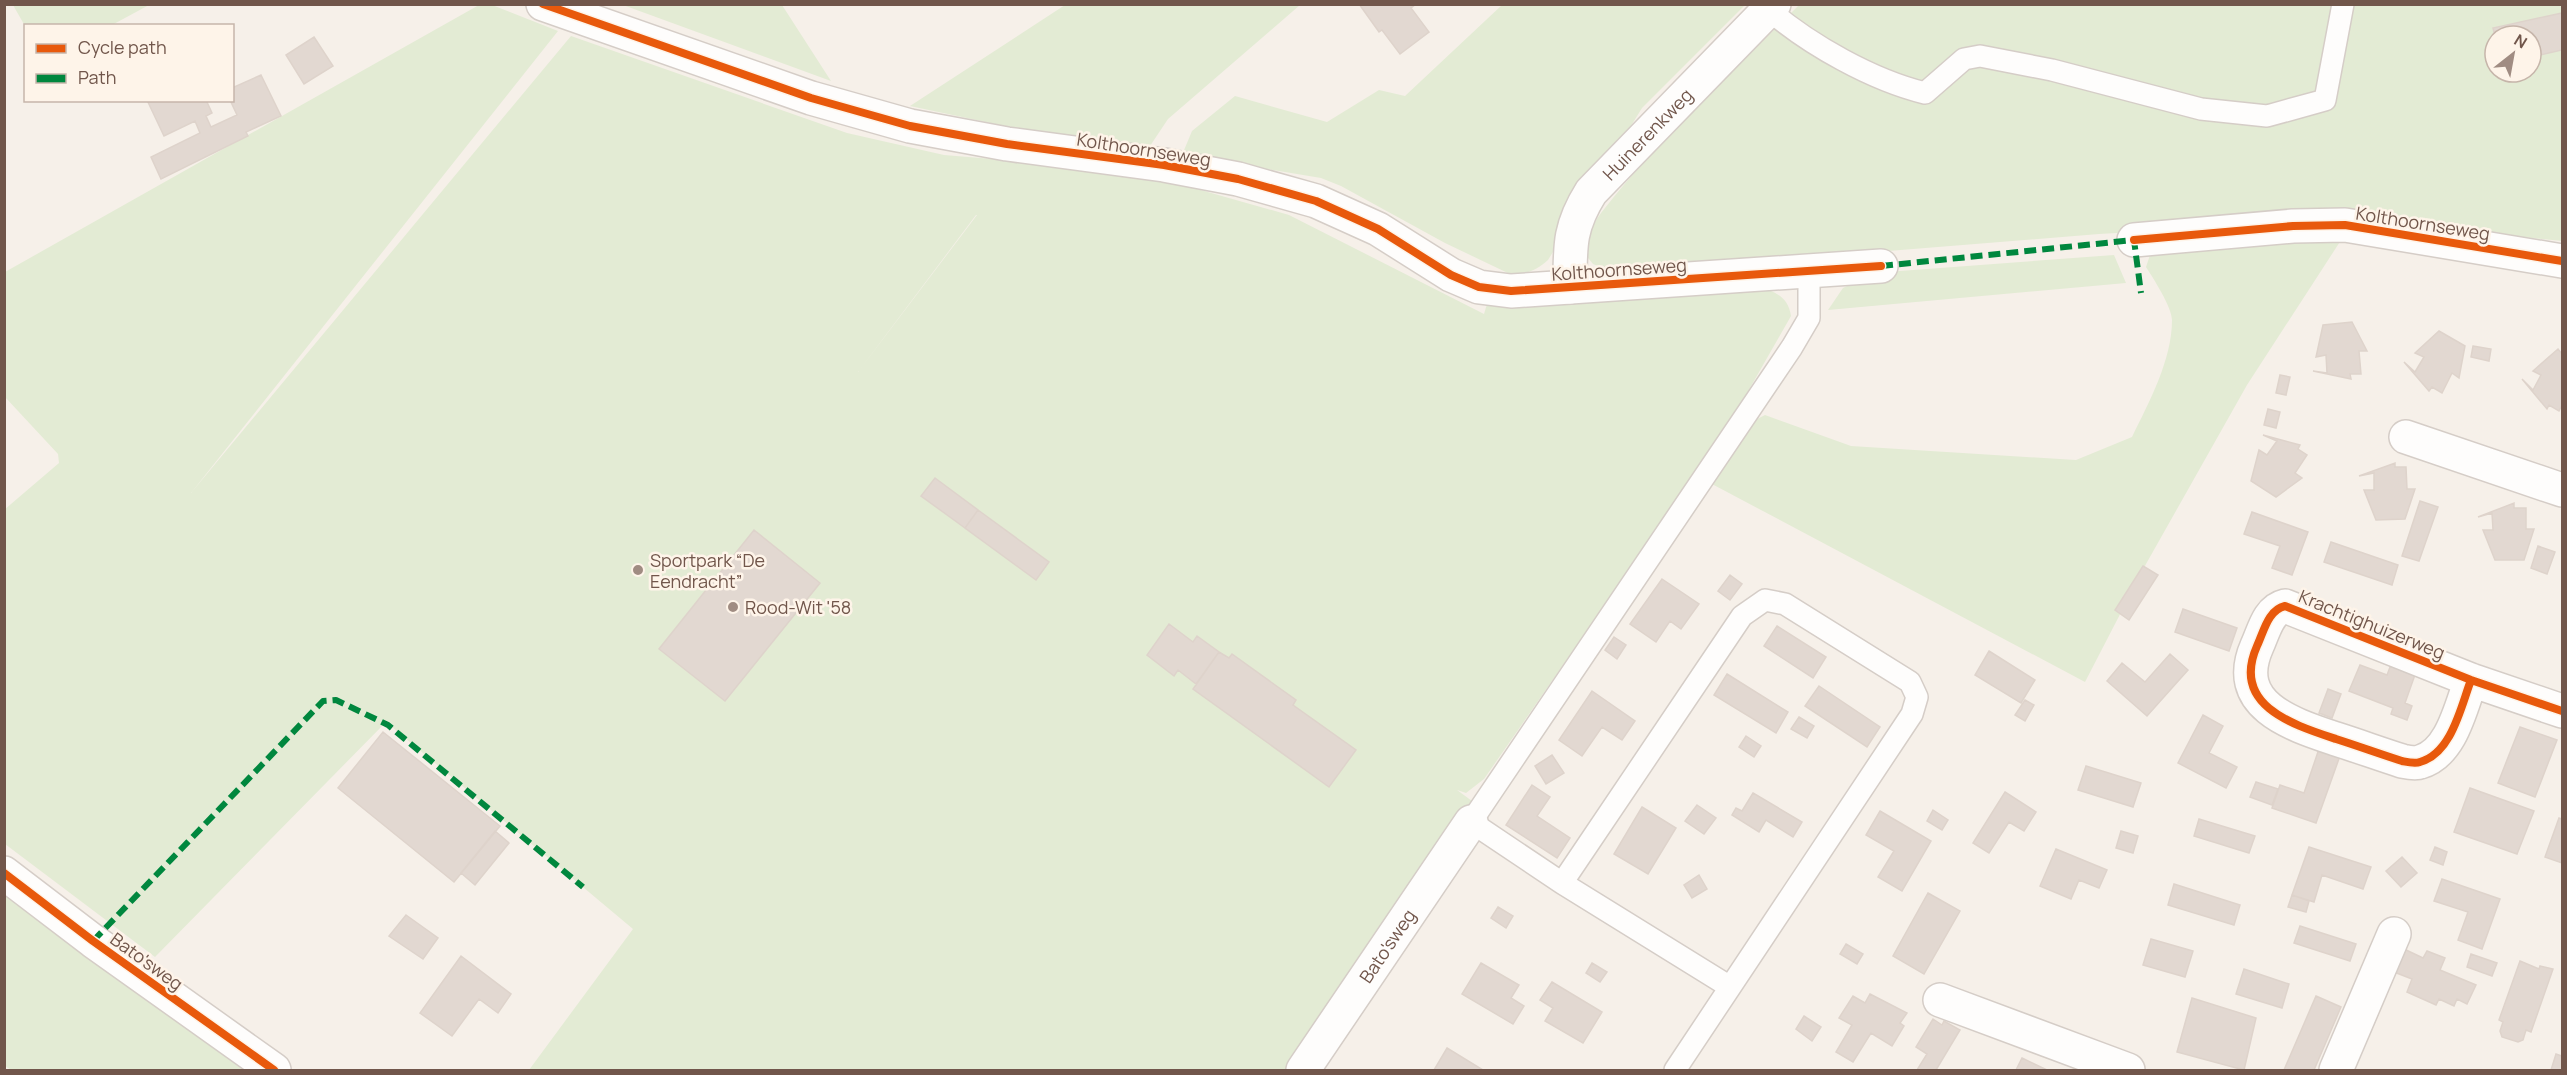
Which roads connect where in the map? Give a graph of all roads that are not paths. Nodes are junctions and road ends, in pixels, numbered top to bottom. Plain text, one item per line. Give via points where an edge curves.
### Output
1 (543, 4) edge
2 (2343, 4) edge
3 (1771, 7) edge
4 (2134, 240) dead end
5 (2562, 261) edge
6 (1881, 266) dead end
7 (1809, 272) junction
8 (1570, 287) junction
9 (2406, 437) dead end
10 (2562, 490) edge
11 (2471, 680) junction
12 (2562, 711) edge
13 (1471, 822) junction
14 (4, 873) edge
15 (1562, 883) junction
16 (2394, 934) dead end
17 (1730, 987) junction
18 (1940, 1000) dead end
19 (274, 1071) edge
20 (1303, 1071) edge
21 (1675, 1071) edge
22 (2128, 1071) edge
23 (2336, 1071) edge

1 - 8 street, Kolthoornseweg via 811,98 910,126 1007,144 1164,165 1238,179 1316,201 1378,230 1451,275 1479,287 1511,291
2 - 3 lane via 2325,100 2267,116 2201,109 2052,70 1980,56 1964,59 1925,93 1893,85 1792,29
3 - 8 street, Huinerenkweg via 1591,192 1577,214 1570,242
4 - 5 street, Kolthoornseweg via 2345,225
6 - 7 street, Kolthoornseweg
7 - 8 street, Kolthoornseweg
7 - 13 lane via 1809,318 1792,347
9 - 10 street
11 - 11 street, Krachtighuizerweg via 2450,734 2440,749 2420,763 2402,761 2295,725 2261,700 2250,678 2252,658 2272,613 2285,606
11 - 12 street, Krachtighuizerweg
13 - 15 lane
13 - 20 street, Bato'sweg
14 - 19 street, Bato'sweg
15 - 17 lane
15 - 17 lane via 1742,616 1766,600 1785,604 1910,682 1917,697 1912,714
16 - 23 street
17 - 21 lane
18 - 22 street

